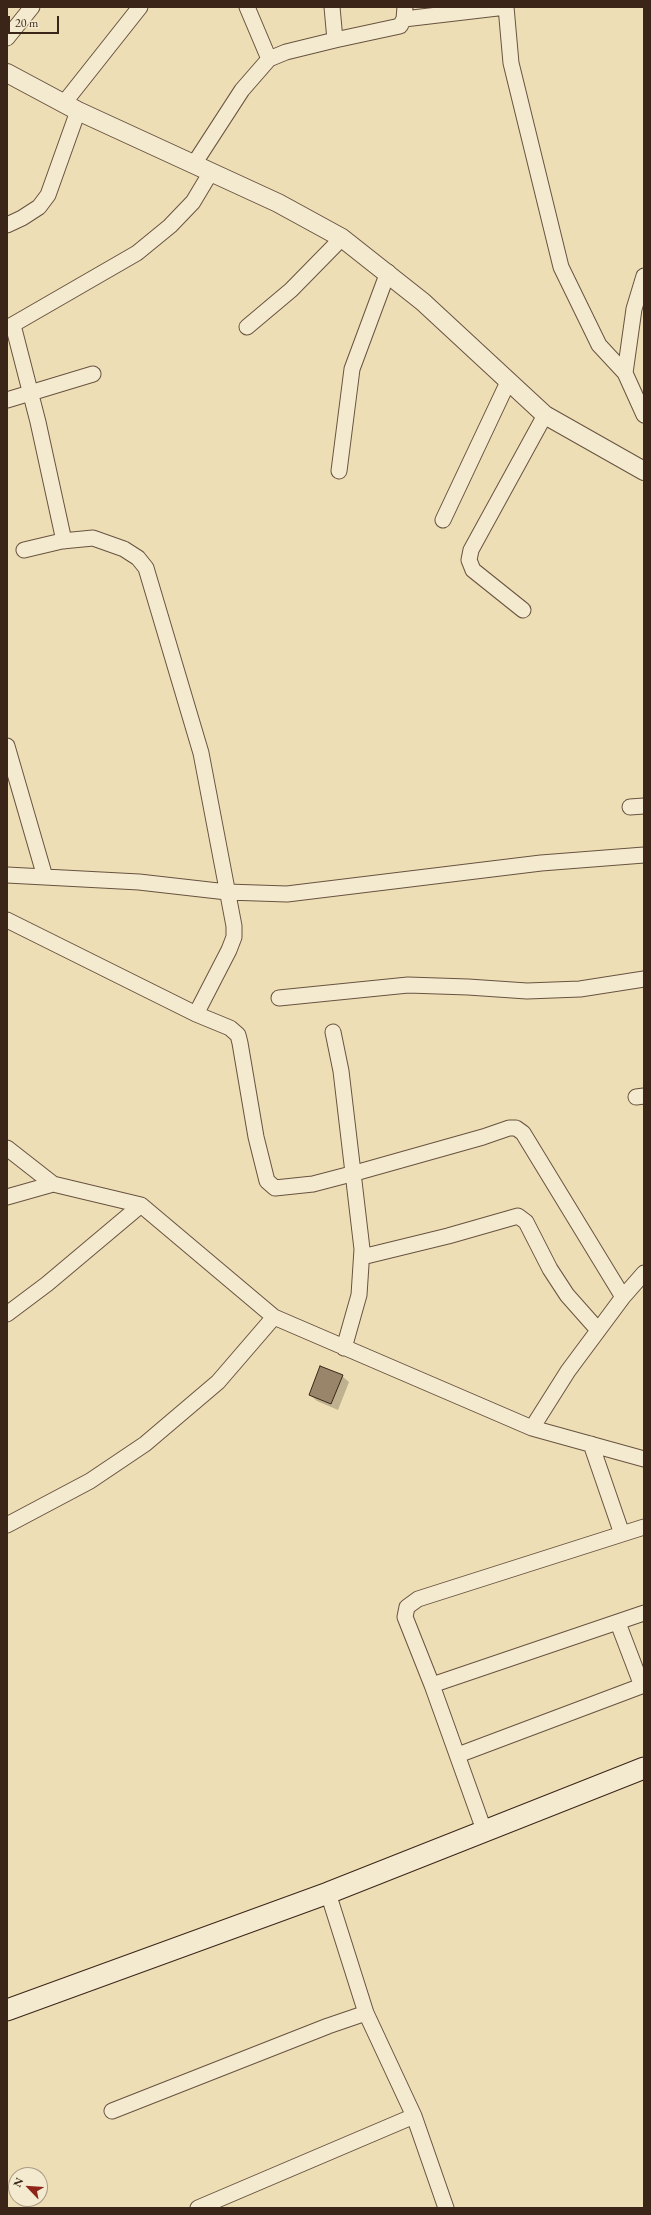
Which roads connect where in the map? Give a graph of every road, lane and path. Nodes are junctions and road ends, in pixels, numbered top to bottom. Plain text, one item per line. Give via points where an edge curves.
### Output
1 (32, 7) edge
2 (140, 7) edge
3 (247, 7) edge
4 (332, 7) edge
5 (506, 7) edge
6 (405, 13) edge
7 (7, 38) edge
8 (335, 40) junction
9 (269, 59) junction
10 (7, 73) edge
11 (71, 107) junction
12 (194, 164) junction
13 (211, 172) junction
14 (7, 225) edge
15 (342, 238) junction
16 (388, 272) junction
17 (644, 276) edge
18 (639, 310) edge
19 (10, 326) edge
20 (246, 327) dead end
21 (625, 373) junction
22 (93, 374) dead end
23 (508, 382) junction
24 (30, 393) junction
25 (7, 400) edge
26 (545, 415) junction
27 (644, 415) edge
28 (339, 471) dead end
29 (644, 471) edge
30 (443, 520) dead end
31 (64, 541) junction
32 (24, 550) dead end
33 (523, 610) dead end
34 (7, 746) edge
35 (644, 855) edge
36 (7, 875) edge
37 (45, 877) junction
38 (227, 892) junction
39 (7, 920) edge
40 (644, 979) edge
41 (279, 998) dead end
42 (196, 1014) junction
43 (333, 1032) dead end
44 (7, 1148) edge
45 (355, 1173) junction
46 (53, 1184) junction
47 (7, 1197) edge
48 (141, 1205) junction
49 (362, 1257) junction
50 (644, 1273) edge
51 (623, 1297) junction
52 (7, 1314) edge
53 (274, 1317) junction
54 (598, 1330) junction
55 (344, 1348) junction
56 (532, 1428) junction
57 (591, 1444) junction
58 (644, 1459) edge
59 (7, 1525) edge
60 (644, 1527) edge
61 (622, 1534) junction
62 (644, 1613) edge
63 (618, 1623) junction
64 (432, 1685) junction
65 (643, 1686) edge
66 (458, 1755) junction
67 (644, 1768) edge
68 (484, 1830) junction
69 (328, 1893) junction
70 (7, 2010) edge
71 (366, 2013) junction
72 (112, 2111) dead end
73 (414, 2116) junction
74 (200, 2208) edge
75 (446, 2208) edge

1 - 7 street
2 - 11 street
3 - 9 street
4 - 8 street
5 - 6 street
5 - 21 street via 511,63 561,266 599,345
6 - 8 street via 400,26
8 - 9 street via 286,52
9 - 12 street via 242,90
10 - 11 street
11 - 12 street
11 - 14 street via 48,195 39,207
12 - 13 street
13 - 15 street via 278,203
13 - 19 street via 193,202 170,226 137,253
15 - 16 street
15 - 20 street via 292,290
16 - 23 street
16 - 28 street via 352,369
17 - 18 street
18 - 21 street
19 - 24 street
21 - 27 street
22 - 24 street
23 - 26 street
23 - 30 street
24 - 25 street
24 - 31 street
26 - 29 street
26 - 33 street via 471,550 469,560 473,570
31 - 32 street
31 - 38 street via 93,538 112,543 138,558 146,568 201,753
34 - 37 street
35 - 38 street via 542,863 287,894
36 - 37 street
37 - 38 street via 139,882
38 - 42 street via 234,937
39 - 42 street
40 - 41 street via 580,989 527,992 408,985
42 - 45 street via 230,1028 238,1036 256,1137 267,1181 275,1188 284,1188
43 - 45 street
44 - 46 street
45 - 49 street
45 - 51 street via 516,1128 523,1133
46 - 47 street
46 - 48 street
48 - 52 street
48 - 53 street
49 - 54 street via 518,1216 526,1222 550,1269 567,1295
49 - 55 street via 359,1295
50 - 51 street
51 - 54 street
53 - 55 street
53 - 59 street via 218,1382 145,1444 90,1480
54 - 56 street
55 - 56 street
56 - 57 street
57 - 58 street
57 - 61 street
60 - 61 street
61 - 64 street via 418,1600 407,1607 405,1617
62 - 63 street
63 - 64 street
63 - 65 street
64 - 66 street
65 - 66 street
66 - 68 street
67 - 68 main road
68 - 69 main road
69 - 70 main road
69 - 71 street
71 - 72 street
71 - 73 street
73 - 74 street
73 - 75 street

